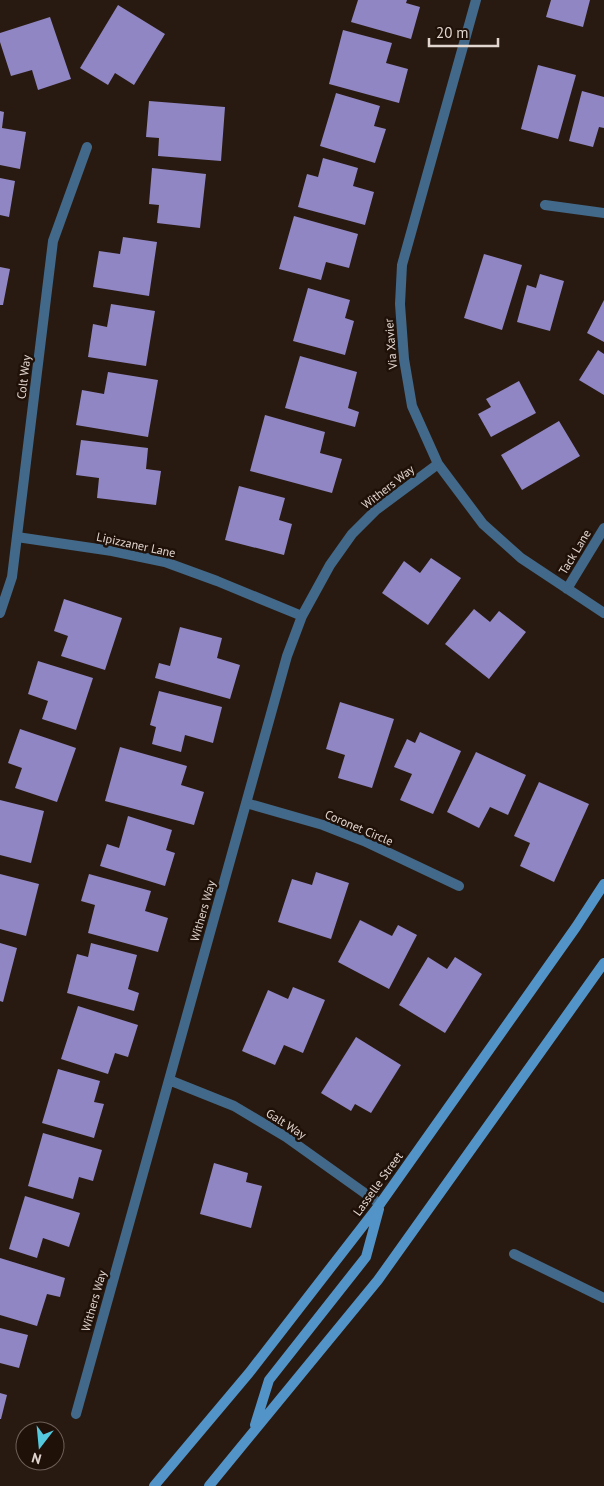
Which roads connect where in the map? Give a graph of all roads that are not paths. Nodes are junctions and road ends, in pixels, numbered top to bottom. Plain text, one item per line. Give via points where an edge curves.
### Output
1 (476, 0) edge
2 (87, 147) dead end
3 (546, 205) dead end
4 (604, 213) edge
5 (438, 464) junction
6 (604, 528) edge
7 (17, 537) junction
8 (567, 589) junction
9 (0, 613) edge
10 (604, 613) edge
11 (302, 616) junction
12 (246, 803) junction
13 (604, 884) edge
14 (459, 886) dead end
15 (604, 963) edge
16 (169, 1080) junction
17 (380, 1204) junction
18 (514, 1254) dead end
19 (604, 1298) edge
20 (76, 1414) dead end
21 (254, 1431) junction
22 (154, 1486) edge
23 (210, 1486) edge

1 - 5 street, Via Xavier via 402,265 400,304 412,406
2 - 7 street, Colt Way via 53,241
3 - 4 street
5 - 8 street, Via Xavier via 483,524 521,558
5 - 11 street, Withers Way via 376,510 352,534 330,565
6 - 8 street, Tack Lane
7 - 9 street, Colt Way via 12,577
7 - 11 street, Lipizzaner Lane via 165,562
8 - 10 street, Via Xavier
11 - 12 street, Withers Way via 287,656
12 - 14 street, Coronet Circle via 323,825
12 - 16 street, Withers Way
13 - 17 main road, Lasselle Street
15 - 21 main road via 378,1280
16 - 17 street, Galt Way via 234,1106 286,1137
16 - 20 street, Withers Way
17 - 21 main road via 366,1257 269,1380
17 - 22 main road, Lasselle Street via 249,1373
18 - 19 street
21 - 23 main road

